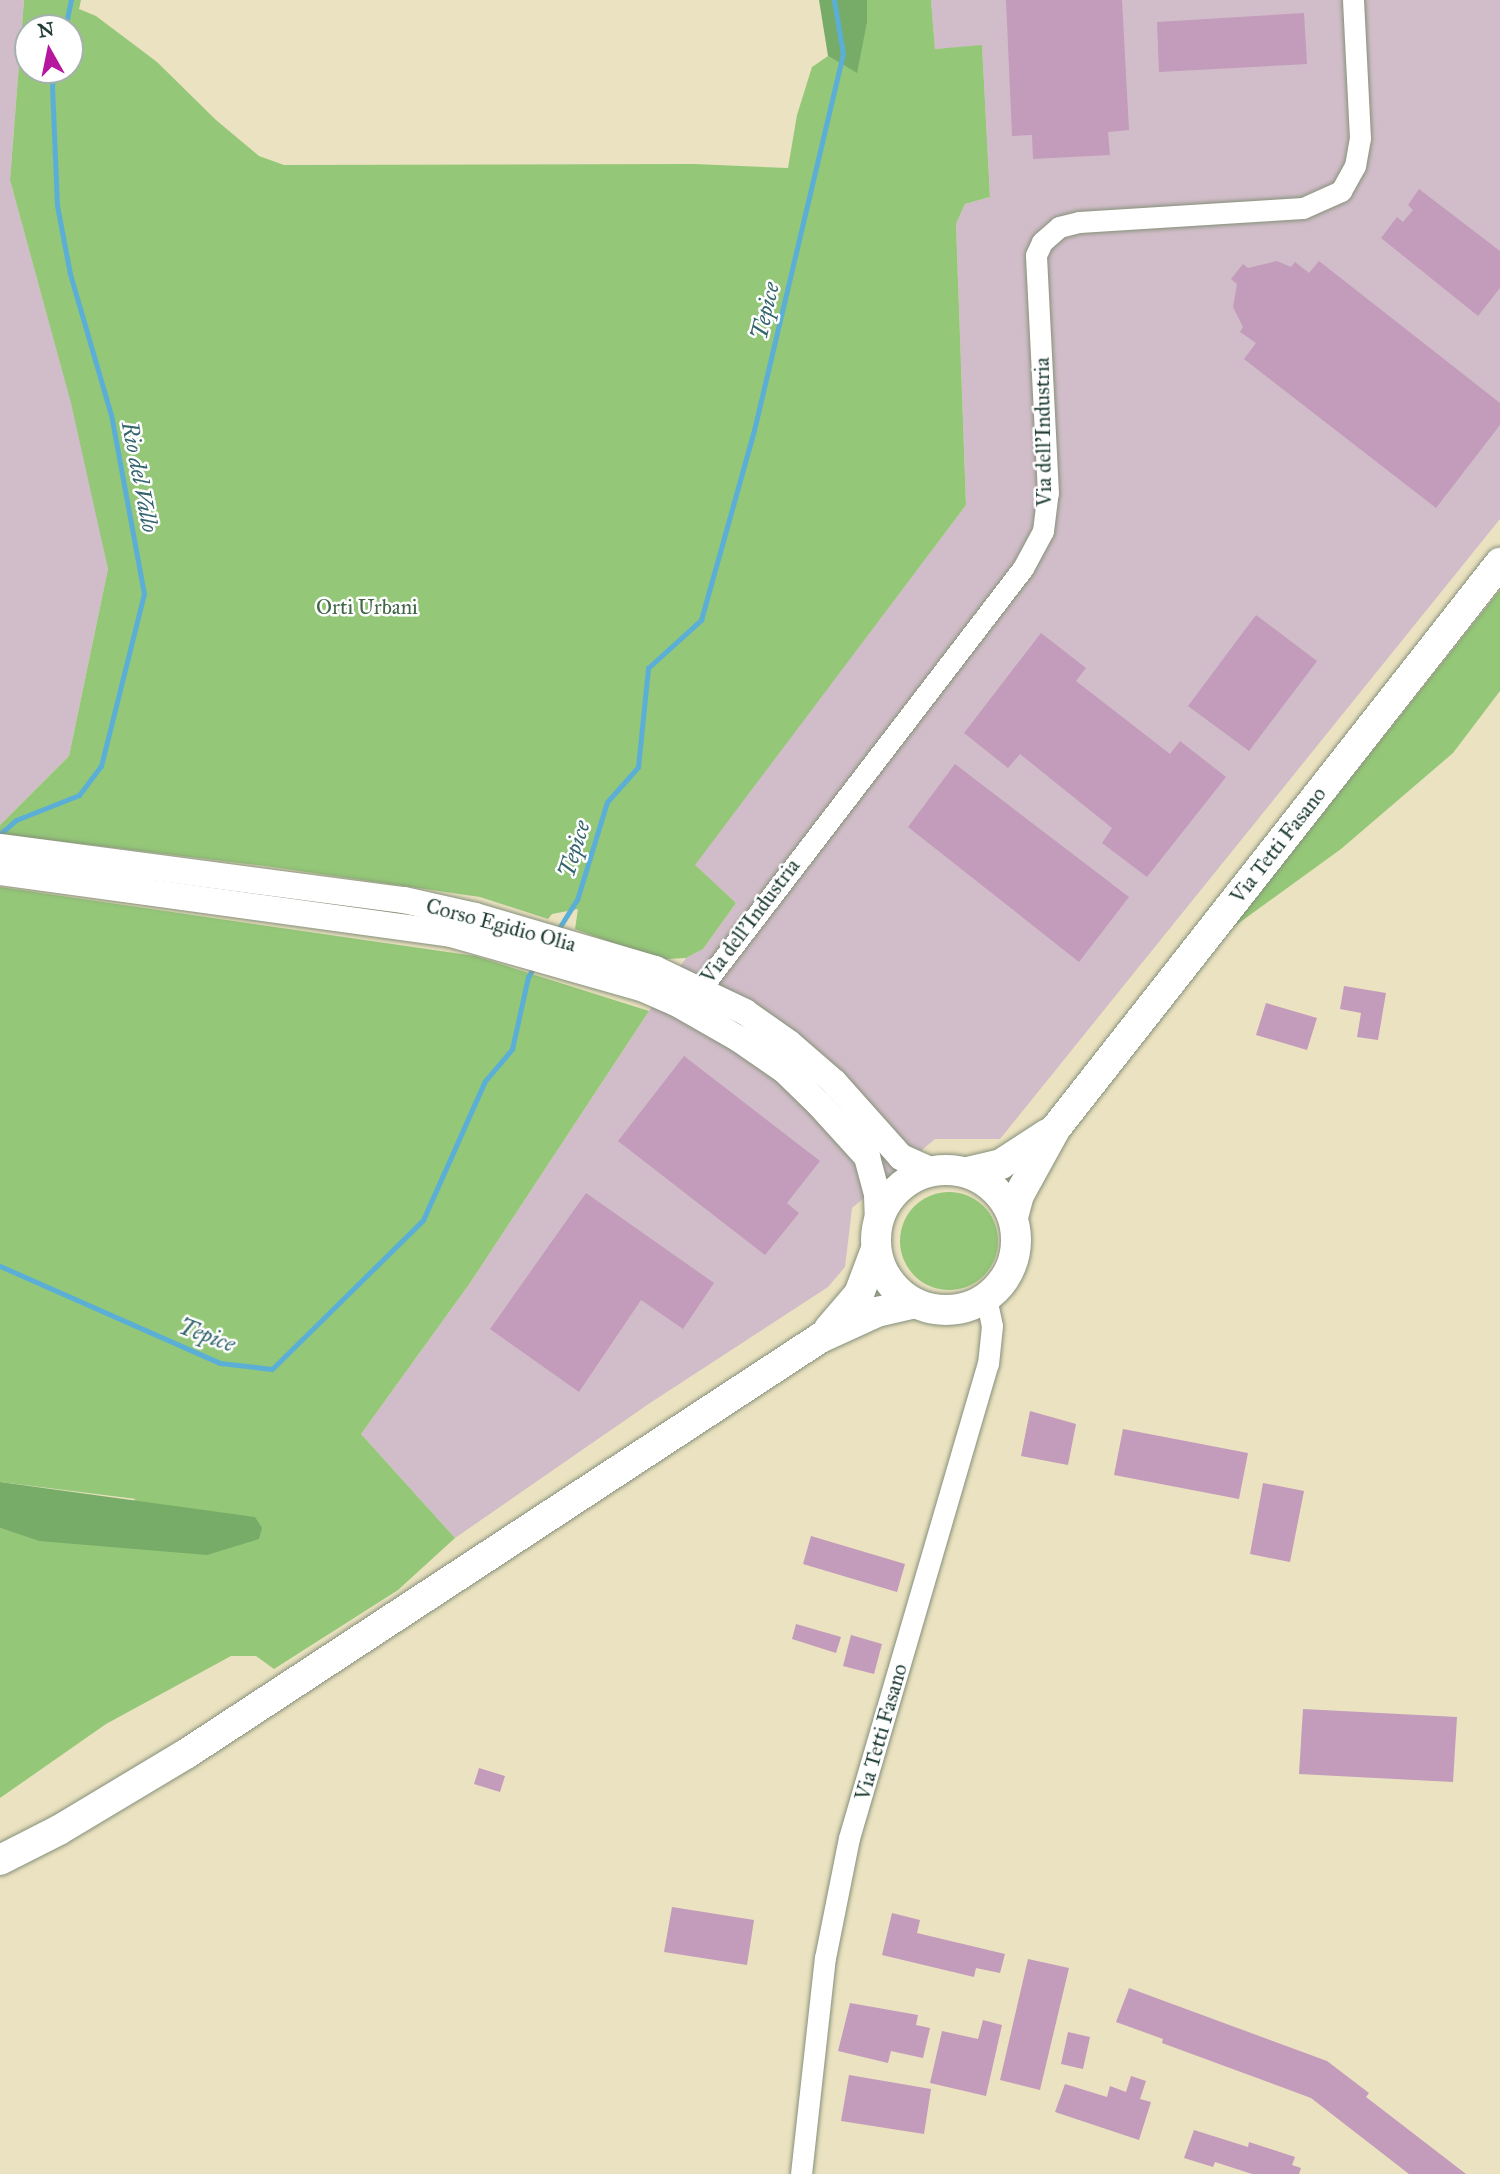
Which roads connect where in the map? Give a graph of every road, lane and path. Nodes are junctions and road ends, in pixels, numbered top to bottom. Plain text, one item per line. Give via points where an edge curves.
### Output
1 (1353, 0) edge
2 (1500, 563) edge
3 (10, 847) edge
4 (0, 872) edge
5 (531, 944) junction
6 (693, 999) junction
7 (1056, 1128) junction
8 (932, 1171) junction
9 (967, 1172) junction
10 (1013, 1217) junction
11 (877, 1235) junction
12 (986, 1297) junction
13 (915, 1303) junction
14 (820, 1338) junction
15 (0, 1860) edge
16 (801, 2174) edge

1 - 6 street, Via dell'Industria via 1360,138 1355,166 1341,191 1303,208 1079,222 1059,227 1042,242 1036,255 1048,493 1043,531 1023,568
2 - 7 main road, Via Tetti Fasano
3 - 5 street, Corso Egidio Olia via 404,900
4 - 5 street, Corso Egidio Olia
5 - 6 street, Corso Egidio Olia via 565,955 654,969
6 - 8 street, Corso Egidio Olia via 745,1012 789,1043 834,1082 901,1157
6 - 11 street, Corso Egidio Olia via 784,1069 867,1157 877,1195
7 - 9 main road, Via Tetti Fasano via 1001,1164
7 - 10 main road, Via Tetti Fasano via 1018,1195
8 - 9 main road
8 - 11 main road via 898,1188 886,1203
9 - 10 main road via 987,1182
10 - 12 main road via 1017,1240 1013,1262 1002,1282
11 - 13 main road via 883,1271 896,1290
11 - 14 main road via 859,1294
12 - 13 main road via 951,1310
12 - 16 street, Via Tetti Fasano via 992,1326 988,1364 849,1838 825,1958
13 - 14 main road via 877,1312
14 - 15 main road via 186,1754

